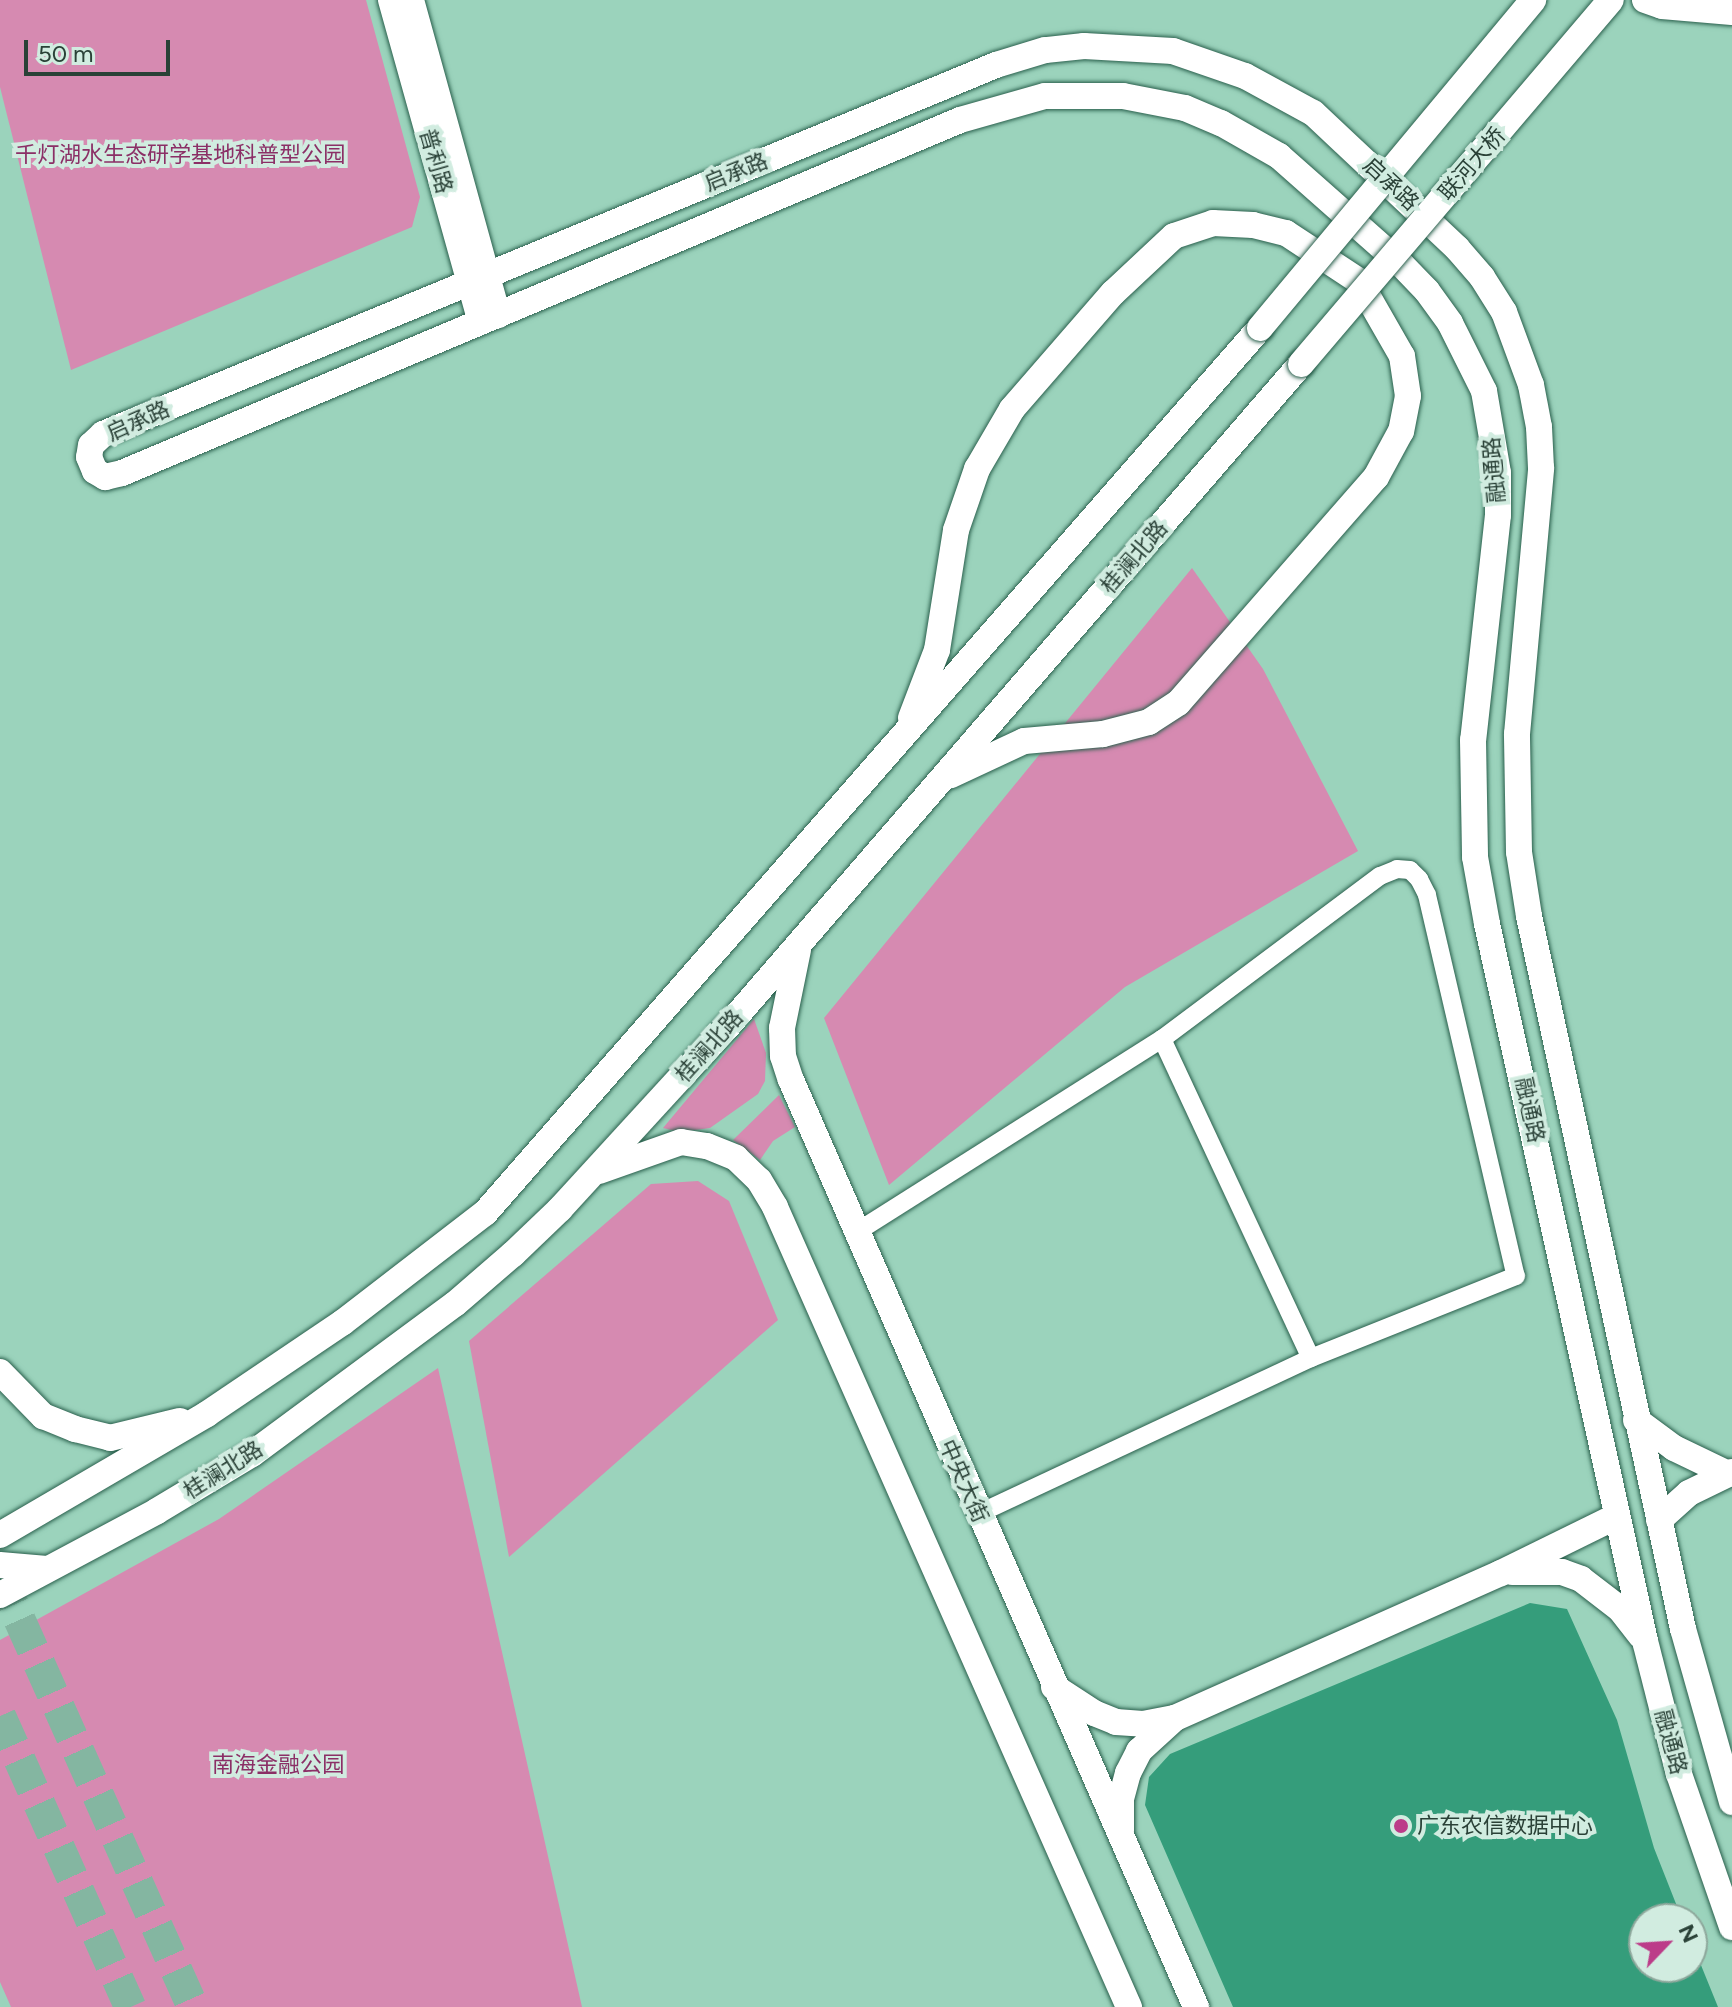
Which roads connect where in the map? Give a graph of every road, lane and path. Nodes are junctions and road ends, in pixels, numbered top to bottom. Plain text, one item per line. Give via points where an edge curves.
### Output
1 (391, 0) edge
2 (411, 0) edge
3 (1533, 0) edge
4 (1611, 0) edge
5 (1645, 0) edge
6 (1732, 12) edge
7 (1457, 248) joint
8 (478, 279) junction
9 (1427, 291) joint
10 (489, 318) junction
11 (1301, 364) joint
12 (904, 736) junction
13 (941, 780) junction
14 (799, 946) junction
15 (1162, 1039) junction
16 (592, 1174) junction
17 (855, 1233) junction
18 (1311, 1358) junction
19 (0, 1372) edge
20 (207, 1414) junction
21 (1636, 1420) junction
22 (1730, 1473) edge
23 (978, 1514) junction
24 (1617, 1516) junction
25 (1659, 1520) junction
26 (0, 1535) edge
27 (0, 1565) edge
28 (47, 1569) junction
29 (1501, 1573) junction
30 (0, 1595) edge
31 (1645, 1641) junction
32 (1054, 1687) junction
33 (1175, 1718) junction
34 (1732, 1802) edge
35 (1121, 1838) junction
36 (1732, 1927) edge
37 (1129, 2007) edge
38 (1196, 2007) edge

1 - 8 main road, 普利路
2 - 8 main road, 普利路
3 - 12 main road, bridge via 1260,328
4 - 11 main road, 联河大桥, bridge
5 - 6 main road
7 - 8 main road, 启承路 via 1313,113 1258,83 1173,51 1084,46 1045,50 996,65
7 - 21 main road, 融通路 via 1504,312 1527,373 1539,427 1540,511 1517,734 1519,852
8 - 10 main road, 普利路
8 - 10 main road, 启承路 via 103,434 91,445 89,457 95,471 105,477 122,473
9 - 10 main road, 启承路 via 1279,156 1252,140 1185,108 1123,96 1070,95 1045,96 960,120
9 - 24 main road, 融通路 via 1469,355 1484,391 1492,433 1498,515 1473,740 1475,857
11 - 13 main road, 桂澜北路
12 - 13 main road via 937,650 956,530 977,469 1012,409 1113,293 1174,236 1213,223 1286,233 1359,281 1402,356 1408,396 1401,431 1376,477 1178,703 1149,722 1103,734 1024,741
12 - 20 main road via 485,1213 342,1323
13 - 14 main road, 桂澜北路
14 - 16 main road, 桂澜北路
14 - 17 main road, 中央大街 via 782,1028 783,1056
15 - 17 street
15 - 18 street
15 - 18 street via 1380,876 1397,869 1410,870 1419,879 1516,1276
16 - 28 main road, 桂澜北路 via 490,1274 335,1393 239,1462
16 - 37 main road via 681,1142 736,1158 759,1180
17 - 23 main road, 中央大街
18 - 23 street
19 - 20 main road via 43,1416 110,1438
20 - 26 main road
21 - 22 main road via 1674,1448
21 - 25 main road, 融通路
22 - 25 main road via 1689,1493
23 - 32 main road, 中央大街
24 - 29 main road
24 - 31 main road, 融通路
25 - 34 main road, 融通路 via 1683,1629
27 - 28 main road
28 - 30 main road, 桂澜北路
29 - 31 main road via 1562,1572 1581,1579 1620,1609
29 - 33 main road
31 - 36 main road, 融通路 via 1679,1774
32 - 33 main road via 1116,1722
32 - 35 main road, 中央大街
33 - 35 main road via 1139,1751 1128,1773 1121,1799
35 - 38 main road, 中央大街

